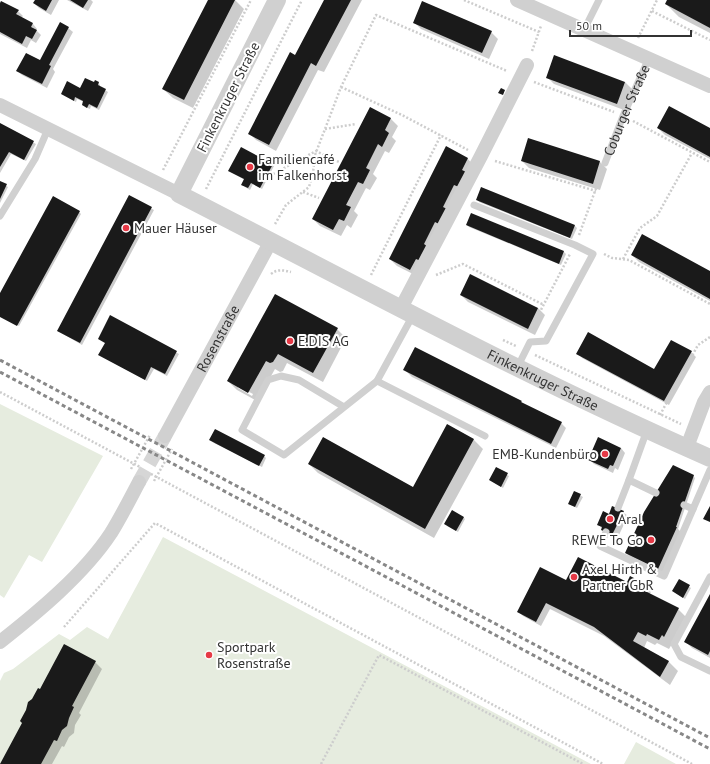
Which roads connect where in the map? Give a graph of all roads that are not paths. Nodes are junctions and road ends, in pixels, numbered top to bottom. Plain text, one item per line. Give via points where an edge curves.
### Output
1 (277, 0) edge
2 (599, 0) edge
3 (521, 1) edge
4 (584, 30) junction
5 (649, 58) junction
6 (524, 71) road end
7 (710, 86) edge
8 (0, 105) edge
9 (48, 129) junction
10 (605, 163) road end
11 (179, 194) junction
12 (474, 205) dead end
13 (0, 216) edge
14 (275, 231) junction
15 (407, 311) junction
16 (517, 368) junction
17 (377, 382) junction
18 (710, 392) edge
19 (344, 407) junction
20 (647, 430) junction
21 (164, 436) tunnel mouth
22 (485, 436) dead end
23 (686, 447) junction
24 (710, 458) edge
25 (710, 470) edge
26 (140, 479) tunnel mouth
27 (629, 480) junction
28 (656, 493) dead end
29 (684, 505) dead end
30 (618, 508) dead end
31 (693, 509) junction
32 (606, 532) dead end
33 (710, 577) edge
34 (0, 642) edge
35 (710, 671) edge

1 - 11 street, Finkenkruger Straße
2 - 4 lane
3 - 4 street, Coburger Straße
4 - 5 street, Coburger Straße
5 - 7 street, Coburger Straße
5 - 10 lane, Coburger Straße
6 - 15 street via 414,284
8 - 9 street, Finkenkruger Straße
9 - 11 street, Finkenkruger Straße
9 - 13 lane via 35,159
11 - 14 street, Finkenkruger Straße
12 - 16 lane via 593,254 546,341 530,342 523,350
14 - 15 street, Finkenkruger Straße
14 - 21 street, Rosenstraße
15 - 16 street, Finkenkruger Straße
15 - 17 lane
16 - 20 street, Finkenkruger Straße
17 - 19 lane
17 - 22 lane
18 - 23 street
19 - 19 lane via 284,455 242,430 268,380 281,376 299,380
20 - 23 street, Finkenkruger Straße
20 - 27 lane
23 - 24 street, Finkenkruger Straße
25 - 31 lane
26 - 34 street via 96,553 70,582
27 - 28 lane
27 - 30 lane
29 - 31 lane
31 - 32 lane via 664,576 600,546
33 - 35 lane via 674,644 681,657

